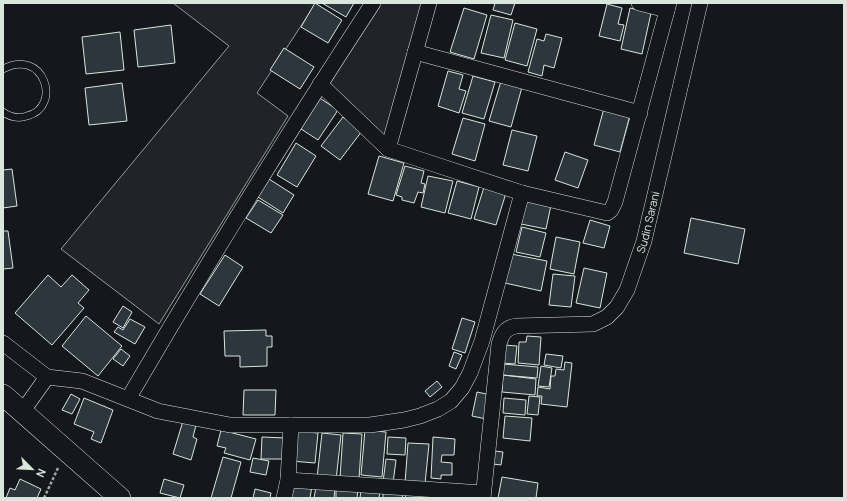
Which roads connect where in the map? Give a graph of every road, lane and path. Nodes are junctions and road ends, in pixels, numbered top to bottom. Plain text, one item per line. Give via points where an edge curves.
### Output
1 (373, 3) edge
2 (429, 3) edge
3 (639, 3) edge
4 (700, 3) edge
5 (668, 7) edge
6 (415, 52) junction
7 (3, 69) edge
8 (320, 84) junction
9 (3, 112) edge
10 (640, 113) junction
11 (388, 149) junction
12 (522, 193) junction
13 (3, 343) edge
14 (47, 377) junction
15 (3, 396) edge
16 (128, 399) junction
17 (22, 412) junction
18 (291, 425) junction
19 (67, 452) junction
20 (288, 480) junction
21 (483, 496) edge
22 (44, 498) edge
23 (120, 498) edge
24 (284, 498) edge

1 - 8 street
2 - 6 street
3 - 5 street
4 - 21 street, Sudin Sarani via 644,241 627,290 617,307 607,317 593,324 512,327 504,332 499,344
5 - 10 street
6 - 10 street
6 - 11 street
7 - 9 lane via 16,64 30,65 40,74 46,87 42,105 29,116 12,117
8 - 11 street
8 - 16 street
10 - 12 street via 615,202 607,213
11 - 12 street
12 - 18 street via 482,341 470,373 451,401 438,409 404,420 370,425
13 - 14 street
14 - 16 street via 82,382
14 - 17 street
15 - 17 street
16 - 18 street via 158,412 230,425
17 - 19 street
18 - 20 street
19 - 22 path
19 - 23 street
20 - 21 street
20 - 24 street

